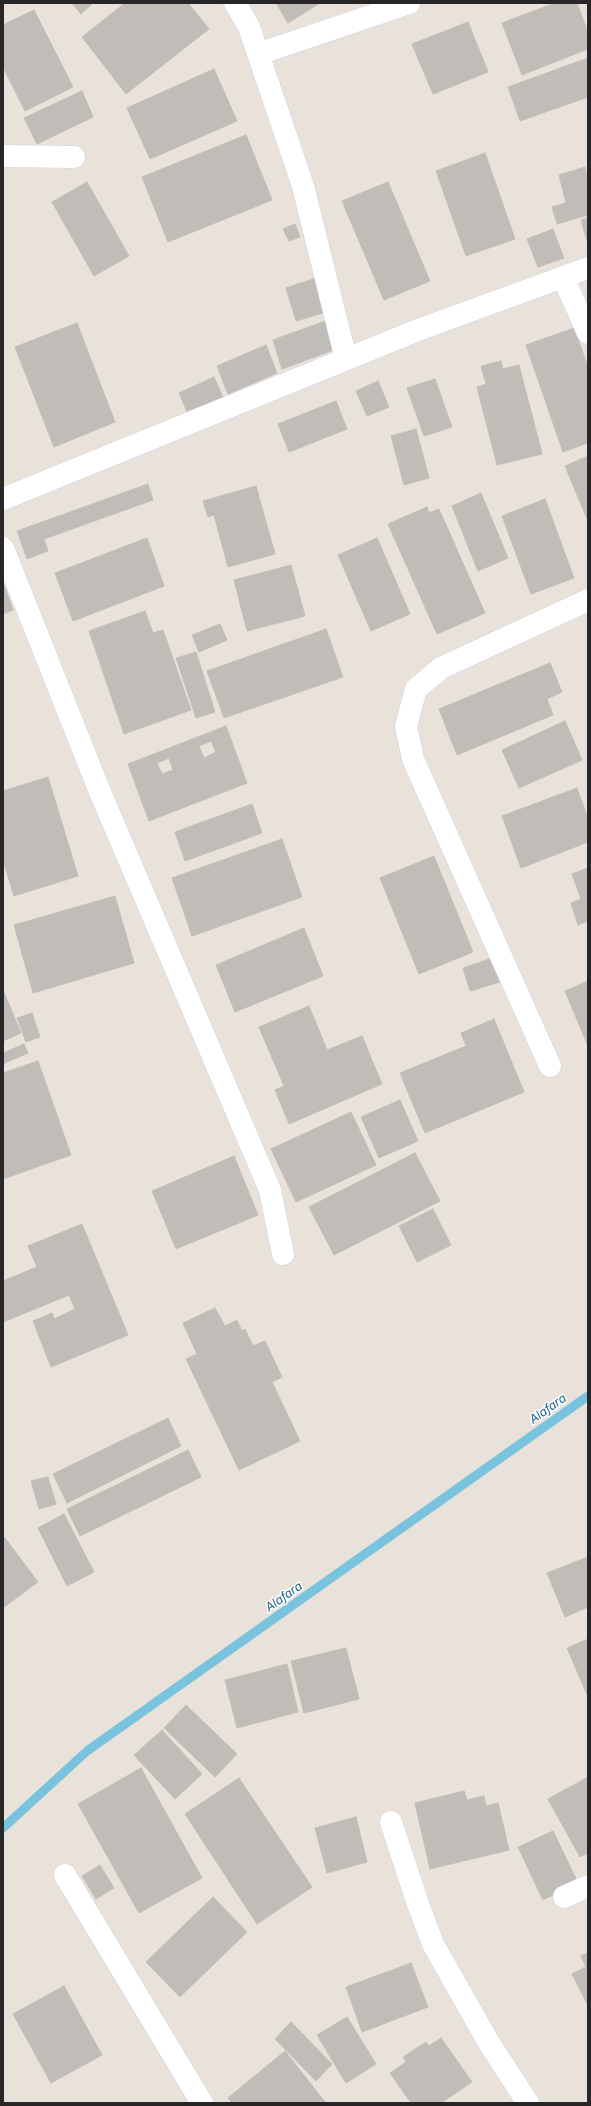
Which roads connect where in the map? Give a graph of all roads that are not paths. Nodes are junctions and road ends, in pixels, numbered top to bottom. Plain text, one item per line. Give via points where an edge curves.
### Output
1 (235, 3) edge
2 (409, 3) edge
3 (258, 54) junction
4 (3, 156) edge
5 (74, 157) dead end
6 (588, 268) edge
7 (563, 277) junction
8 (588, 332) edge
9 (346, 359) junction
10 (3, 499) edge
11 (3, 548) edge
12 (588, 600) edge
13 (550, 1066) dead end
14 (283, 1254) dead end
15 (391, 1822) dead end
16 (65, 1875) dead end
17 (588, 1886) edge
18 (564, 1897) dead end
19 (202, 2103) edge
20 (528, 2103) edge

1 - 3 street via 249,27
2 - 3 street
3 - 9 street via 303,186
4 - 5 street
6 - 7 street
7 - 8 street
7 - 9 street
9 - 10 street
11 - 14 street via 100,792 270,1190
12 - 13 street via 441,668 416,689 406,726 413,759
15 - 20 street via 433,1944 489,2043
16 - 19 street
17 - 18 street

